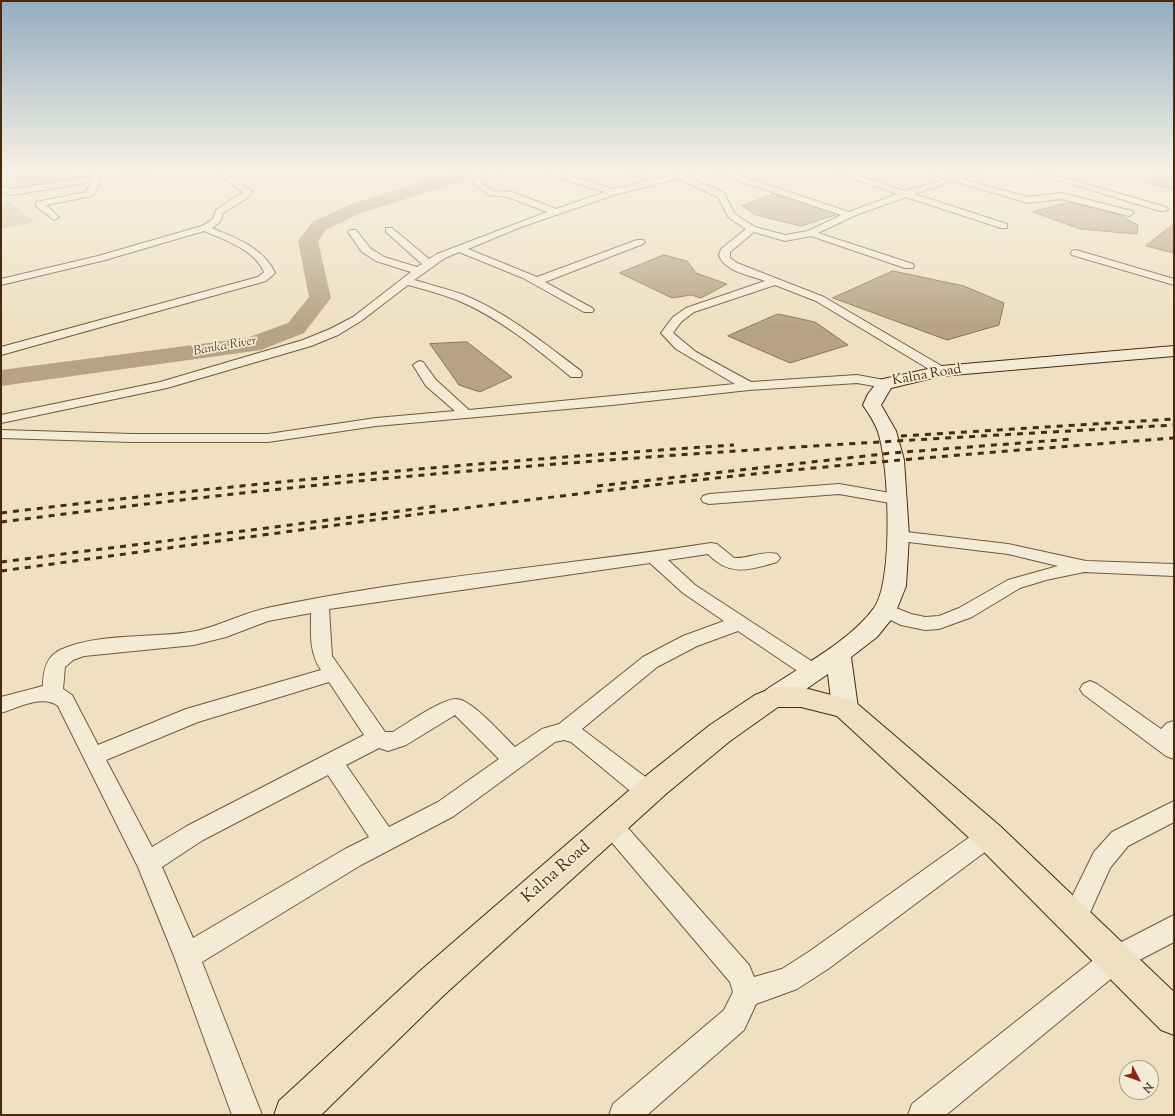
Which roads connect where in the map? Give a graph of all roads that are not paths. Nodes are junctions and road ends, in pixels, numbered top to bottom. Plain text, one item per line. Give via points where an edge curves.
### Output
1 (211, 224) edge
2 (525, 224) edge
3 (744, 224) edge
4 (827, 224) edge
5 (998, 224) edge
6 (1004, 226) dead end
7 (205, 228) junction
8 (752, 229) junction
9 (389, 230) dead end
10 (353, 232) dead end
11 (812, 233) junction
12 (640, 242) dead end
13 (460, 249) junction
14 (1076, 253) dead end
15 (428, 264) junction
16 (909, 266) dead end
17 (418, 271) junction
18 (406, 281) junction
19 (537, 281) junction
20 (1, 282) edge
21 (774, 282) junction
22 (1174, 282) edge
23 (588, 310) dead end
24 (1, 351) edge
25 (1174, 351) edge
26 (419, 365) dead end
27 (941, 371) junction
28 (576, 374) dead end
29 (885, 384) junction
30 (749, 386) junction
31 (465, 413) junction
32 (1, 419) edge
33 (1, 434) edge
34 (709, 499) dead end
35 (896, 499) junction
36 (898, 536) junction
37 (654, 557) junction
38 (771, 558) dead end
39 (1086, 567) junction
40 (1174, 570) edge
41 (320, 605) junction
42 (886, 610) junction
43 (739, 623) junction
44 (838, 654) junction
45 (812, 672) junction
46 (332, 674) junction
47 (1090, 689) dead end
48 (53, 694) junction
49 (774, 697) junction
50 (1, 705) edge
51 (845, 708) junction
52 (565, 731) junction
53 (378, 738) junction
54 (1170, 740) edge
55 (93, 756) junction
56 (514, 760) junction
57 (332, 763) junction
58 (648, 792) junction
59 (1174, 811) edge
60 (612, 825) junction
61 (989, 836) junction
62 (385, 840) junction
63 (148, 863) junction
64 (1074, 919) junction
65 (1174, 928) edge
66 (187, 956) junction
67 (1115, 959) junction
68 (747, 993) junction
69 (1174, 1017) edge
70 (247, 1115) edge
71 (293, 1115) edge
72 (624, 1115) edge
73 (924, 1115) edge

1 - 7 street
2 - 13 street
3 - 8 street
4 - 11 street
5 - 6 street
7 - 20 street via 101,258
7 - 24 street via 261,257 269,266 270,273 262,280
8 - 11 street via 785,238
8 - 21 street via 725,251 725,259 733,265
9 - 15 street
10 - 17 street via 366,250 380,259
11 - 16 street
12 - 19 street
13 - 15 street
13 - 19 street
14 - 22 street
15 - 17 street
17 - 18 street
18 - 28 street via 462,298 536,342
18 - 32 street via 357,319 334,332 288,349 162,385
19 - 23 street
21 - 27 street via 820,299
21 - 30 street via 690,310 673,322 667,333 669,339 680,347
25 - 27 street, Kalna Road
26 - 31 street via 432,383
27 - 29 street, Kalna Road
29 - 30 street via 857,379
29 - 35 street, Kalna Road via 872,405 887,431 894,460
30 - 31 street
31 - 33 street via 376,422 268,438 132,438
34 - 35 street via 839,489
35 - 36 street, Kalna Road
36 - 39 street via 1008,549
36 - 42 street, Kalna Road via 895,586
37 - 38 street via 710,548 722,559 735,565
37 - 41 street
37 - 43 street via 689,589
39 - 40 street
39 - 42 street via 1014,584 951,620 929,624 912,621
41 - 46 street via 321,650
41 - 48 street via 265,615 194,638 84,649 56,661 52,671
42 - 44 street, Kalna Road via 868,631
43 - 45 street
43 - 52 street via 690,641 650,662
44 - 45 street, Kalna Road
44 - 51 street
45 - 49 street, Kalna Road
46 - 53 street
46 - 55 street via 193,715
47 - 54 street
48 - 50 street via 36,694
48 - 55 street via 62,696
49 - 51 main road via 801,697
49 - 58 main road, Kalna Road via 720,733
51 - 61 main road
52 - 56 street via 549,735
52 - 58 street via 578,736
53 - 56 street via 388,742 399,739 448,710 456,708 462,709
53 - 57 street
55 - 63 street
56 - 62 street via 446,809
57 - 62 street
57 - 63 street via 195,833
58 - 60 main road, Kalna Road
59 - 64 street via 1120,839 1102,860
60 - 68 street via 740,974
60 - 71 main road, Kalna Road via 432,983
61 - 64 main road
61 - 68 street via 819,960 788,980
62 - 66 street
63 - 66 street
64 - 67 main road
65 - 67 street
66 - 70 street
67 - 69 main road
67 - 73 street
68 - 72 street via 734,1020

